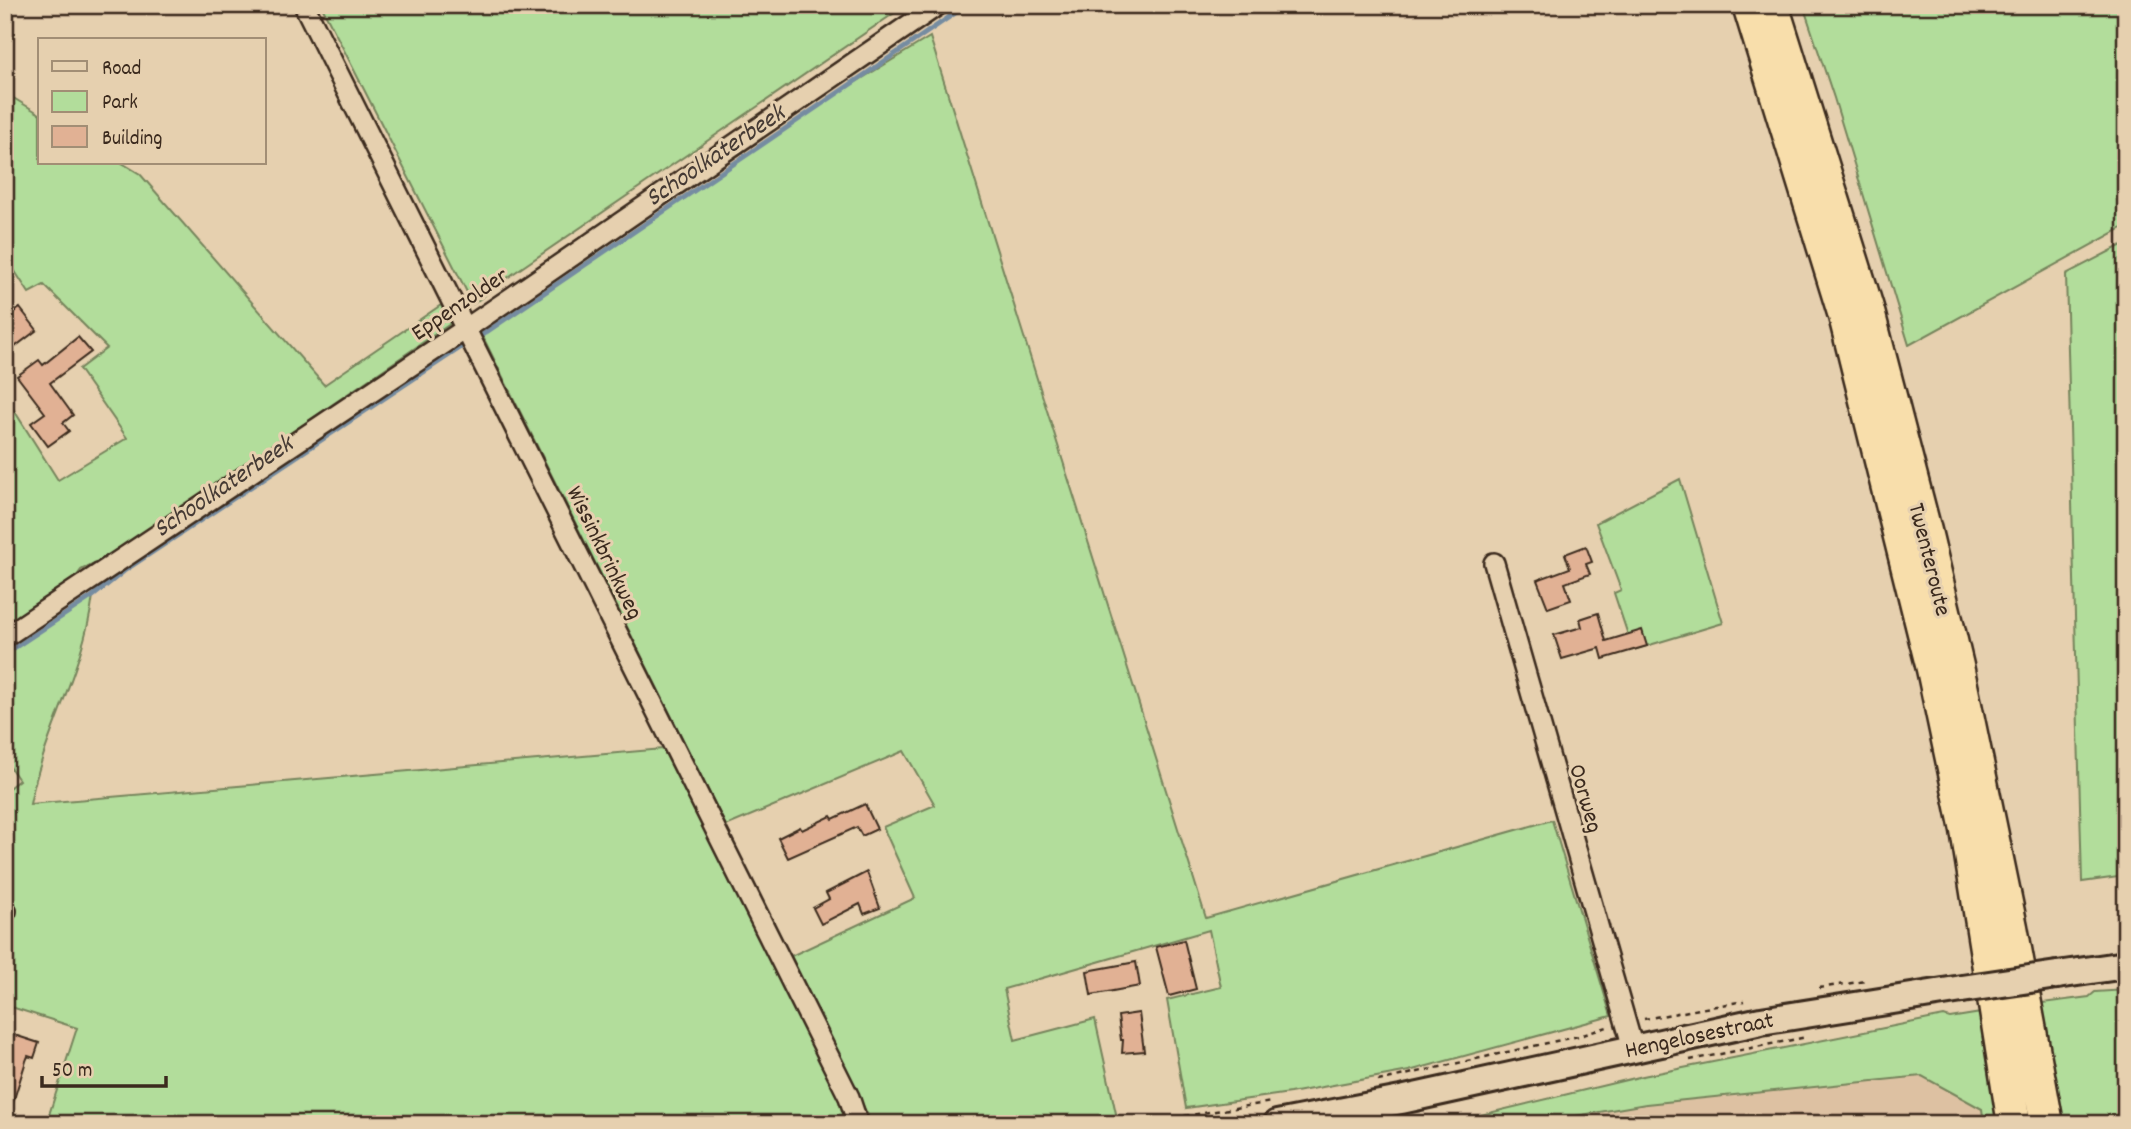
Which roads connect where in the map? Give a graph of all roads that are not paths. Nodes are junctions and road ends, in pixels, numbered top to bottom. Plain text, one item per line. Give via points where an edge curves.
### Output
1 (304, 5) edge
2 (938, 5) edge
3 (1749, 5) edge
4 (1772, 5) edge
5 (467, 328) junction
6 (1493, 563) dead end
7 (5, 637) edge
8 (2126, 965) edge
9 (1633, 1048) junction
10 (1275, 1113) edge
11 (858, 1124) edge
12 (2014, 1124) edge
13 (2047, 1124) edge

1 - 5 street, Wissinkbrinkweg
2 - 5 street, Eppenzolder
3 - 12 highway, Twenteroute via 1844,316 1933,669 1967,830
4 - 13 highway, Twenteroute via 1867,308 1925,531 1957,666
5 - 7 street, Eppenzolder
5 - 11 street, Wissinkbrinkweg via 849,1097
6 - 9 street, Oorweg
8 - 9 main road, Hengelosestraat, bridge via 1774,1018
9 - 10 main road, Hengelosestraat via 1401,1100

